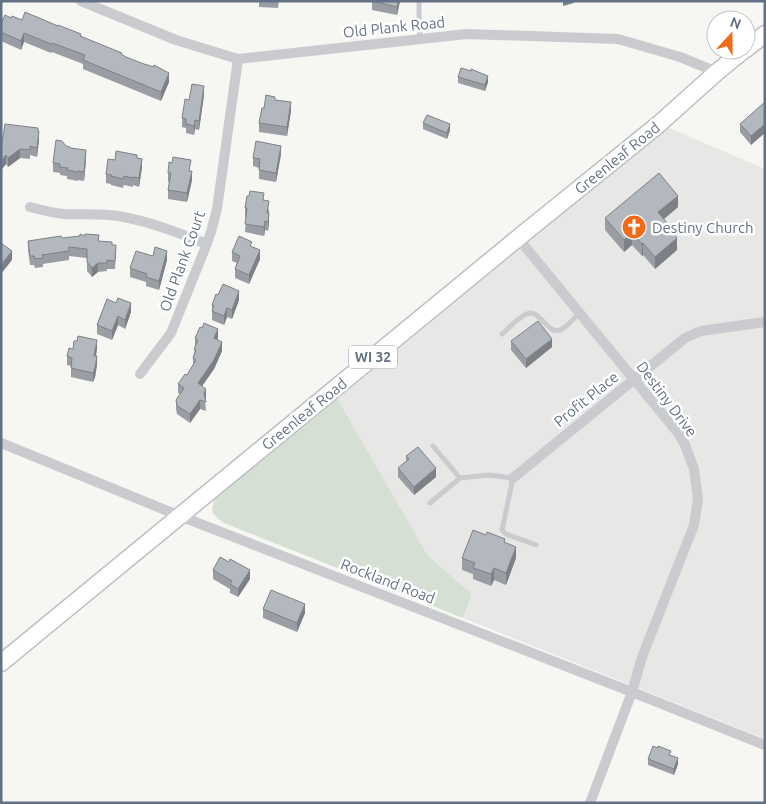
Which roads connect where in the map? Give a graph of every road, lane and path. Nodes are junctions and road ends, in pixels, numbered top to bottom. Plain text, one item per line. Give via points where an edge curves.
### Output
1 (81, 1) edge
2 (420, 1) edge
3 (420, 39) junction
4 (238, 59) junction
5 (732, 60) edge
6 (717, 72) junction
7 (30, 207) dead end
8 (518, 238) junction
9 (207, 244) junction
10 (579, 313) junction
11 (765, 322) edge
12 (502, 334) dead end
13 (140, 374) dead end
14 (634, 379) junction
15 (1, 443) edge
16 (433, 446) dead end
17 (460, 478) junction
18 (513, 478) junction
19 (430, 503) dead end
20 (180, 516) junction
21 (536, 545) dead end
22 (1, 663) edge
23 (632, 692) junction
24 (765, 745) edge
25 (590, 803) edge

1 - 4 street, Old Plank Road via 176,40
2 - 3 lane
3 - 4 street, Old Plank Road
3 - 6 street, Old Plank Road via 467,34 618,39 680,57
4 - 9 street, Old Plank Court via 216,209
5 - 6 main road, Greenleaf Road / WI 32
6 - 8 main road, Greenleaf Road / WI 32 via 659,124
7 - 9 street via 66,214 118,216 146,222
8 - 10 street, Destiny Drive
8 - 20 main road, Greenleaf Road / WI 32
9 - 13 street, Old Plank Court via 171,333
10 - 12 lane via 558,330 551,329 538,316 529,313
10 - 14 street, Destiny Drive
11 - 14 street, Profit Place via 695,333 684,338
14 - 18 street, Profit Place
14 - 23 street, Destiny Drive via 685,445 694,469 698,499 691,534 642,657
15 - 20 street, Rockland Road
16 - 17 lane
17 - 18 lane via 489,475
17 - 19 lane
18 - 21 lane via 502,530
20 - 22 main road, Greenleaf Road / WI 32
20 - 23 street, Rockland Road
23 - 24 street, Rockland Road
23 - 25 street, Destiny Drive

